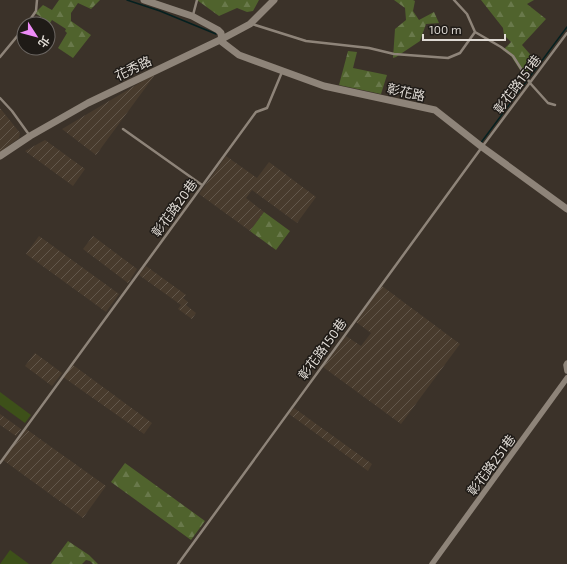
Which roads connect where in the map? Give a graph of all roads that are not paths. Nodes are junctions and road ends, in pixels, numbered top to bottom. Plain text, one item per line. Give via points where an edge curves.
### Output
1 (36, 0) edge
2 (144, 0) edge
3 (197, 0) edge
4 (274, 0) edge
5 (454, 0) edge
6 (33, 16) edge
7 (192, 16) junction
8 (250, 24) junction
9 (475, 32) junction
10 (567, 33) edge
11 (16, 38) edge
12 (222, 39) junction
13 (0, 57) edge
14 (282, 71) junction
15 (530, 83) junction
16 (0, 98) edge
17 (555, 105) dead end
18 (123, 129) dead end
19 (30, 136) junction
20 (482, 147) junction
21 (0, 156) edge
22 (202, 185) junction
23 (567, 209) edge
24 (567, 363) edge
25 (567, 371) edge
26 (567, 378) edge
27 (0, 463) edge
28 (178, 564) edge
29 (432, 564) edge

1 - 6 lane via 36,11
2 - 7 street, 彰花路
3 - 7 lane
4 - 8 street, 花秀路
5 - 9 lane via 467,14
7 - 12 street, 彰花路 via 218,30
8 - 9 lane via 306,41 369,48 394,54 448,58 460,53
8 - 12 street, 花秀路
9 - 15 lane via 513,56
10 - 15 lane, 彰花路151巷
11 - 13 lane
12 - 14 street, 彰花路 via 222,42 239,55
12 - 19 street, 花秀路 via 88,103
14 - 20 street, 彰花路 via 324,86 435,110
14 - 22 lane, 彰花路20巷 via 266,108 256,112
15 - 17 lane via 548,103
15 - 20 lane, 彰花路151巷
16 - 19 lane
18 - 22 lane
19 - 21 street, 花秀路
20 - 23 street, 彰花路
20 - 28 lane, 彰花路150巷
22 - 27 lane, 彰花路20巷
24 - 25 street
26 - 29 street, 彰花路251巷

